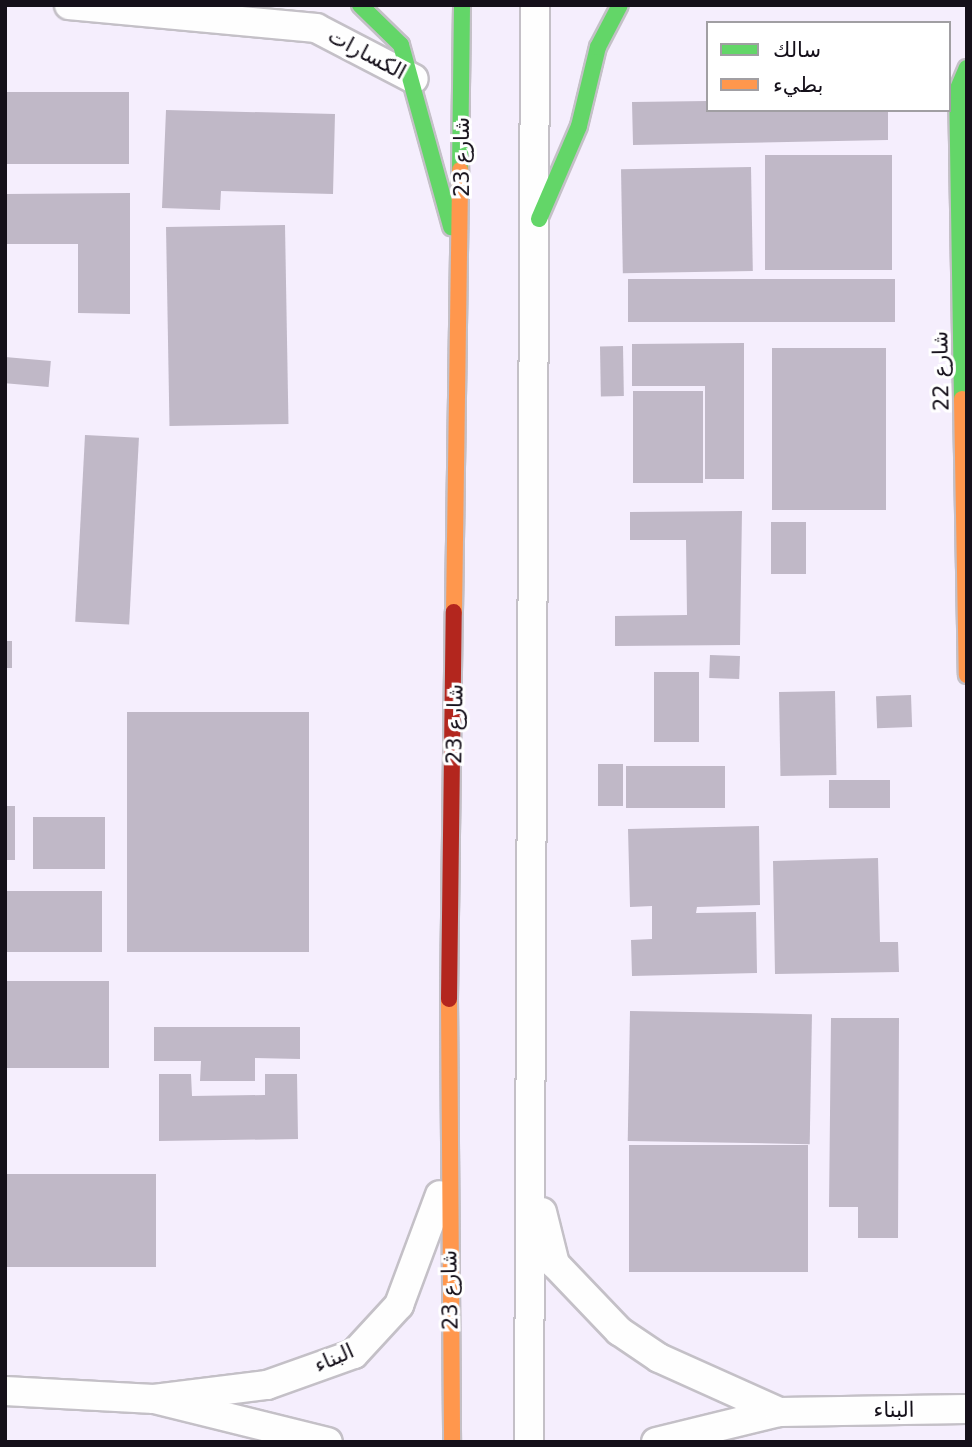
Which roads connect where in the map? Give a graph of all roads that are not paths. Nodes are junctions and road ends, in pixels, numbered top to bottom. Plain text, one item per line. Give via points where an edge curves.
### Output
1 (69, 5) edge
2 (360, 5) edge
3 (462, 5) edge
4 (536, 5) edge
5 (620, 5) edge
6 (967, 68) edge
7 (414, 79) junction
8 (538, 219) junction
9 (462, 262) junction
10 (967, 675) edge
11 (533, 1171) junction
12 (447, 1172) junction
13 (5, 1391) edge
14 (154, 1399) junction
15 (967, 1409) edge
16 (779, 1412) junction
17 (328, 1442) edge
18 (452, 1442) edge
19 (529, 1442) edge
20 (656, 1442) edge

1 - 7 street, الكسارات via 316,28
2 - 7 street via 401,45
3 - 9 street, شارع 23
4 - 8 street
5 - 8 street via 598,47 579,126
6 - 10 street, شارع 22 via 957,91
7 - 9 street
8 - 11 street
9 - 12 street, شارع 23
11 - 16 street, البناء via 555,1264 587,1302 659,1358
11 - 19 street
12 - 14 street, البناء via 399,1305 354,1354 267,1385
12 - 18 street, شارع 23
13 - 14 street, البناء
14 - 17 street, البناء
15 - 16 street, البناء
16 - 20 street, البناء

